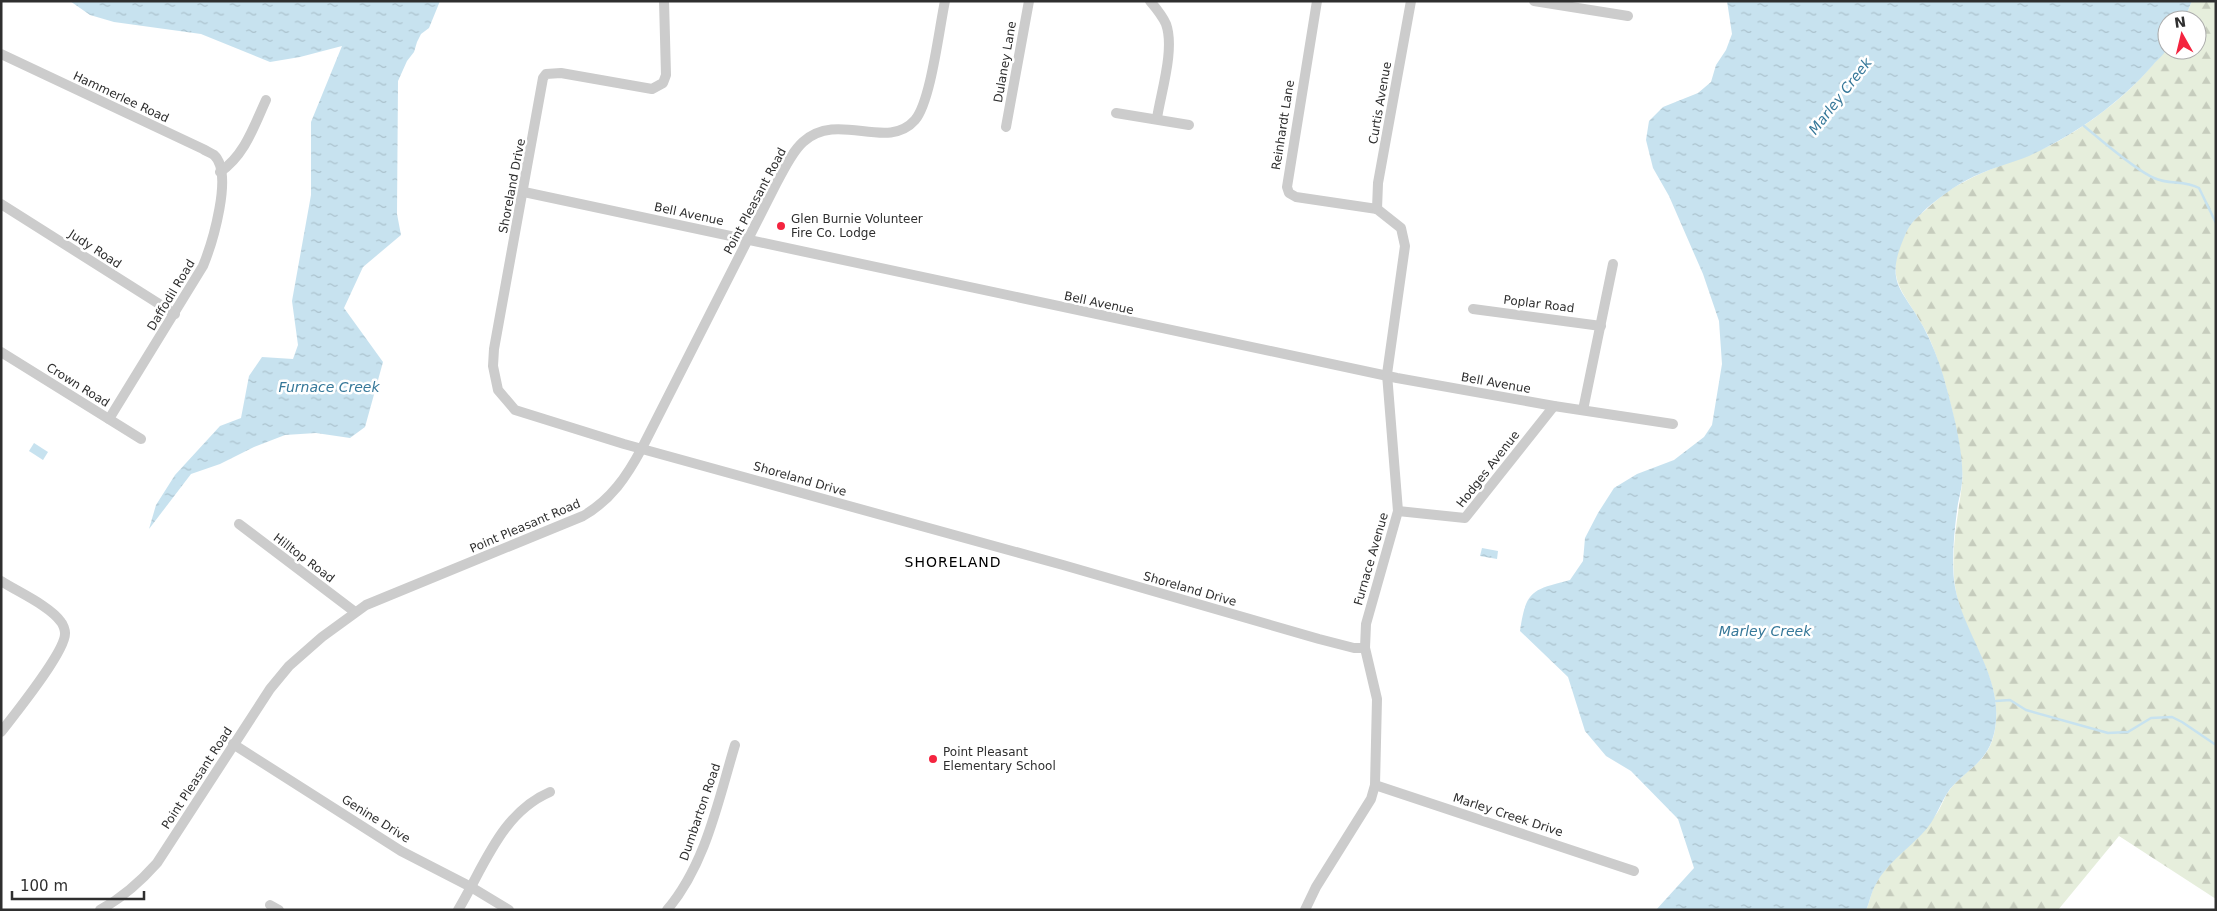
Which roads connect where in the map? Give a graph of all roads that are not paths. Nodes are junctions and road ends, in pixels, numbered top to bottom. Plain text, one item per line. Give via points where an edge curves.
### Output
1 (664, 1) edge
2 (944, 1) edge
3 (1029, 1) edge
4 (1150, 1) edge
5 (1317, 1) edge
6 (1411, 1) edge
7 (1534, 1) edge
8 (1628, 16) dead end
9 (1, 54) edge
10 (266, 100) dead end
11 (1116, 113) dead end
12 (1157, 118) junction
13 (1189, 125) dead end
14 (1006, 127) dead end
15 (220, 172) junction
16 (524, 192) junction
17 (1, 204) edge
18 (1377, 209) junction
19 (749, 239) junction
20 (1613, 264) dead end
21 (1473, 309) dead end
22 (174, 314) junction
23 (1601, 326) junction
24 (1, 352) edge
25 (1386, 374) junction
26 (1554, 406) junction
27 (1583, 410) junction
28 (109, 419) junction
29 (1673, 424) dead end
30 (141, 439) dead end
31 (642, 448) junction
32 (1398, 511) junction
33 (239, 524) dead end
34 (1, 582) edge
35 (354, 612) junction
36 (1365, 648) junction
37 (1, 732) edge
38 (233, 744) junction
39 (735, 745) dead end
40 (1374, 785) junction
41 (550, 792) dead end
42 (1634, 871) dead end
43 (472, 887) junction
44 (100, 910) edge
45 (458, 910) edge
46 (509, 910) edge
47 (667, 910) edge
48 (1305, 910) edge

1 - 16 street, Shoreland Drive via 666,75 663,83 652,89 561,73 546,74 543,78
2 - 19 street, Point Pleasant Road via 926,94 914,120 906,127 886,133 838,128 814,134 797,149
3 - 14 street, Dulaney Lane
4 - 12 street via 1166,24 1168,40
5 - 18 street, Reinhardt Lane via 1287,187 1289,193 1296,197
6 - 18 street, Curtis Avenue via 1378,184
7 - 8 street
9 - 15 street, Hammerlee Road via 215,156
10 - 15 street via 240,153
11 - 12 street
12 - 13 street
15 - 22 street, Daffodil Road via 222,195 213,243
16 - 19 street, Bell Avenue
16 - 31 street, Shoreland Drive via 494,349 493,366 498,390 515,410
17 - 22 street, Judy Road
18 - 25 street, Furnace Avenue via 1401,228 1405,246
19 - 25 street, Bell Avenue via 1048,305
19 - 31 street, Point Pleasant Road
20 - 23 street
21 - 23 street, Poplar Road
22 - 28 street, Daffodil Road
23 - 27 street
24 - 28 street, Crown Road
25 - 26 street, Bell Avenue
25 - 32 street, Furnace Avenue
26 - 27 street, Bell Avenue
26 - 32 street, Hodges Avenue via 1465,518
27 - 29 street, Bell Avenue
28 - 30 street, Crown Road
31 - 35 street, Point Pleasant Road via 620,485 588,514
31 - 36 street, Shoreland Drive via 1319,639
32 - 36 street, Furnace Avenue via 1366,624
33 - 35 street, Hilltop Road
34 - 37 street via 48,610 62,623 65,633 63,644 51,663
35 - 38 street, Point Pleasant Road via 289,666
36 - 40 street, Furnace Avenue via 1376,699
38 - 43 street, Genine Drive via 401,851
38 - 44 street, Point Pleasant Road via 157,863 142,879
39 - 47 street, Dumbarton Road via 701,854 690,878
40 - 42 street, Marley Creek Drive
40 - 48 street, Furnace Avenue via 1371,799
41 - 43 street via 534,798 514,816
43 - 45 street
43 - 46 street, Genine Drive

